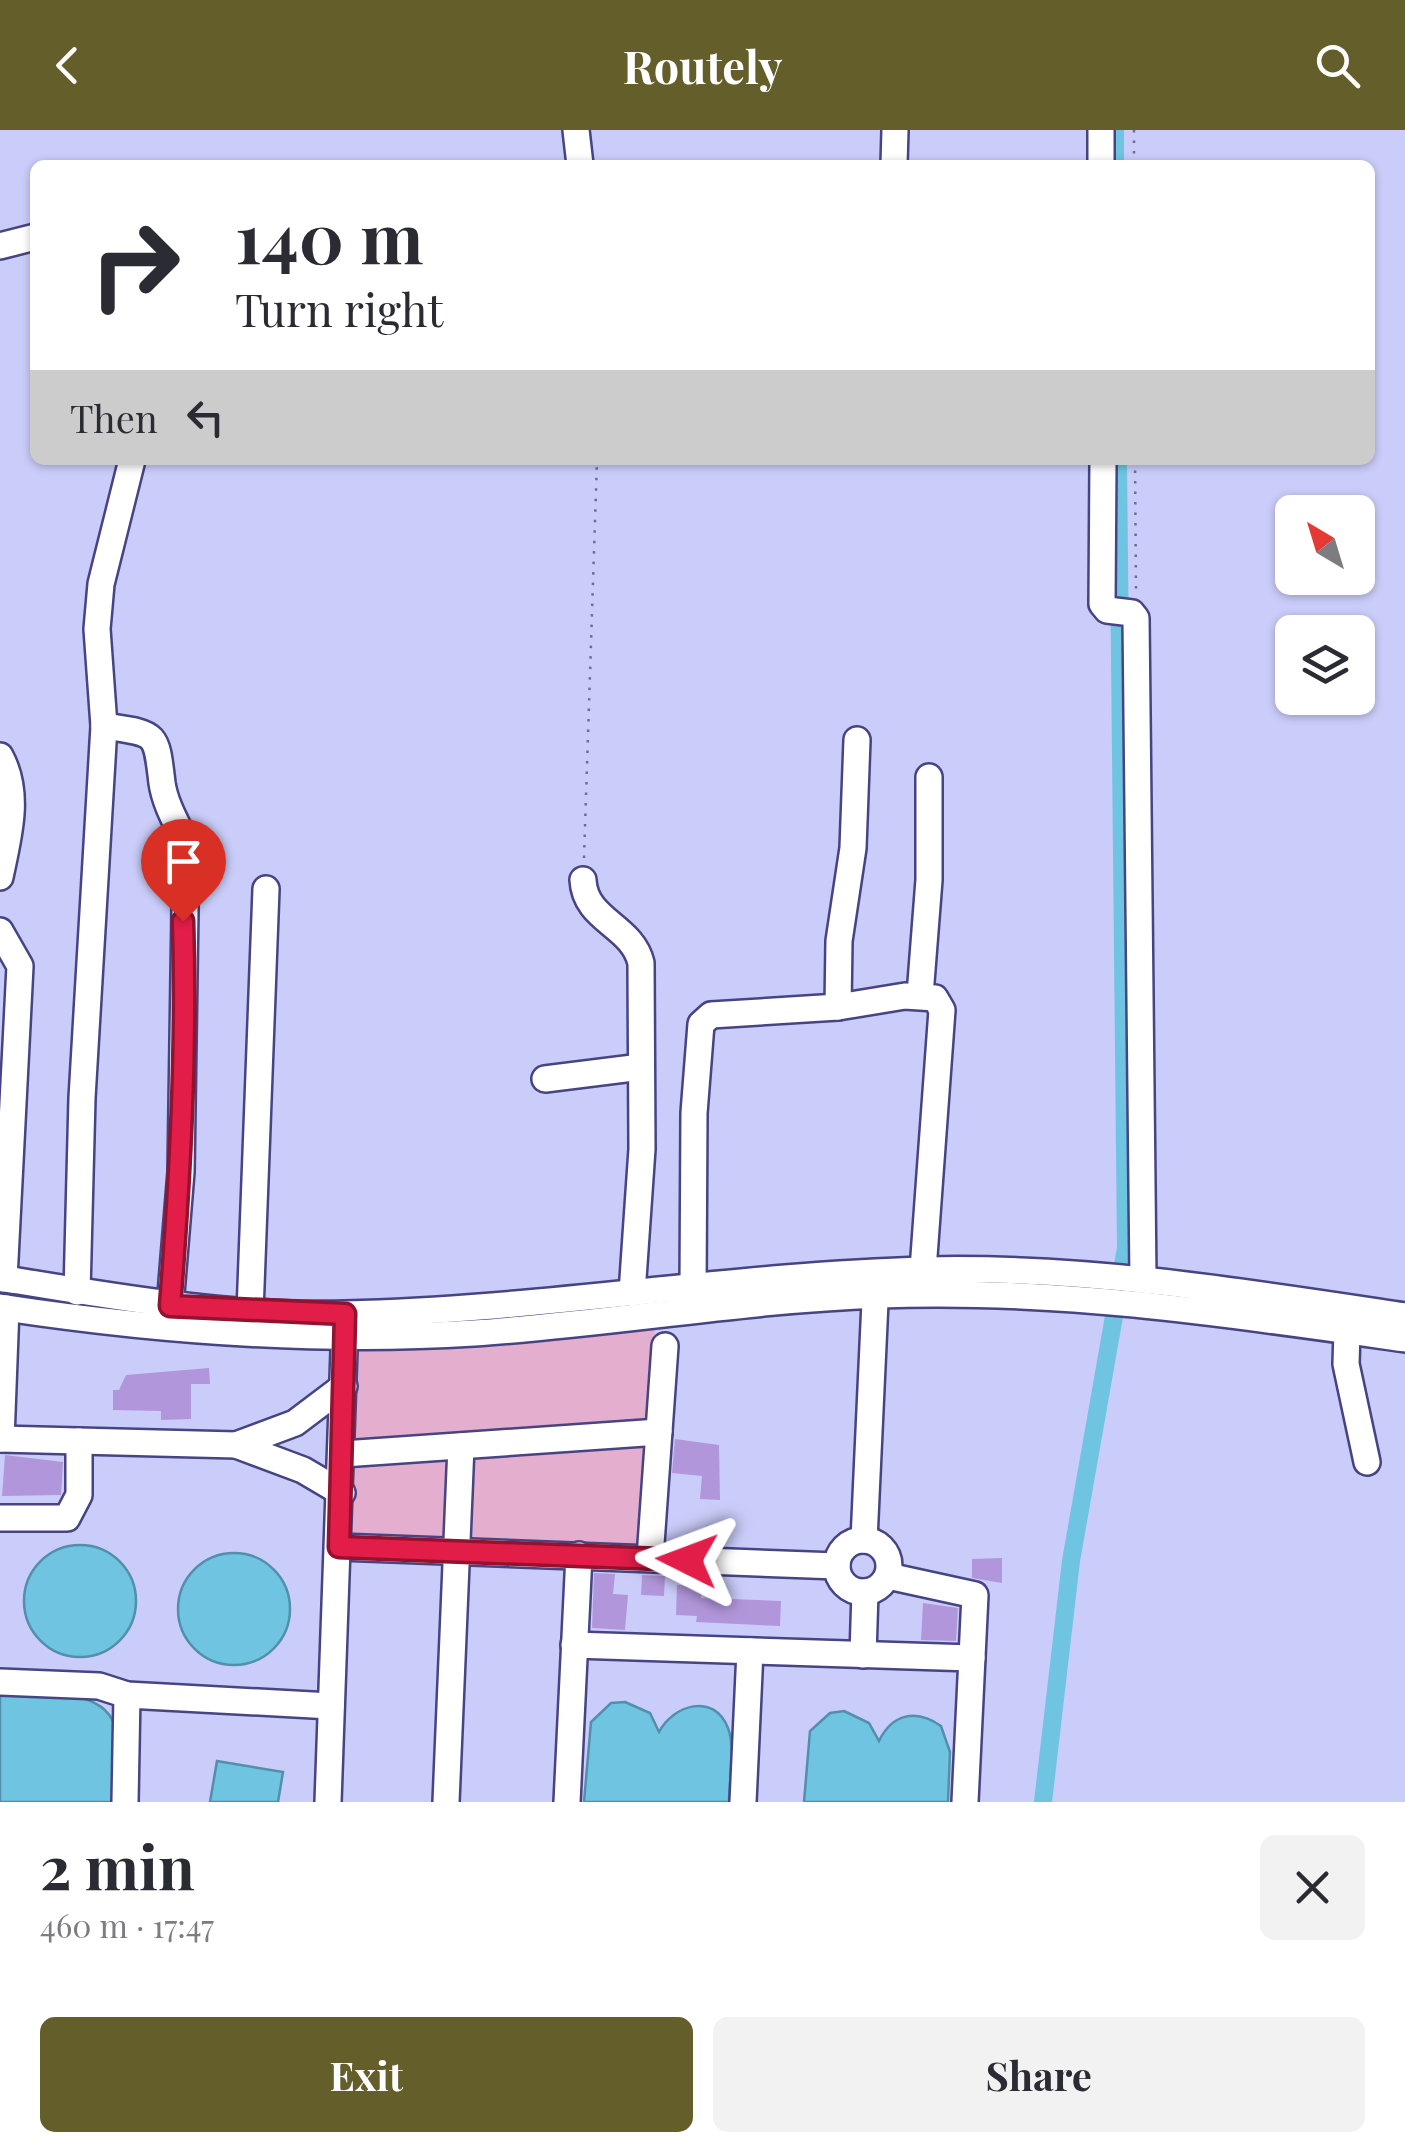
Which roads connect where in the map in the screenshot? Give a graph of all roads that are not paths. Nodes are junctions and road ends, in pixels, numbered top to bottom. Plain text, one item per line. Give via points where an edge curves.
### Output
1 (576, 130) edge
2 (895, 130) edge
3 (1101, 130) edge
4 (579, 160) edge
5 (894, 160) edge
6 (1101, 160) edge
7 (30, 238) edge
8 (0, 246) edge
9 (131, 465) edge
10 (1104, 465) edge
11 (104, 726) junction
12 (857, 740) dead end
13 (0, 756) edge
14 (929, 776) dead end
15 (0, 878) edge
16 (583, 880) road end
17 (266, 889) dead end
18 (0, 931) edge
19 (920, 995) junction
20 (838, 1008) junction
21 (641, 1067) junction
22 (544, 1080) dead end
23 (922, 1270) junction
24 (2, 1279) edge
25 (1143, 1280) junction
26 (876, 1284) junction
27 (693, 1289) junction
28 (77, 1292) junction
29 (632, 1294) junction
30 (170, 1306) junction
31 (3, 1308) edge
32 (250, 1312) junction
33 (1405, 1316) edge
34 (345, 1326) junction
35 (1347, 1331) junction
36 (1405, 1339) edge
37 (665, 1346) dead end
38 (344, 1386) junction
39 (658, 1432) junction
40 (0, 1439) edge
41 (79, 1441) junction
42 (236, 1445) junction
43 (461, 1446) junction
44 (343, 1454) junction
45 (1368, 1462) dead end
46 (342, 1493) junction
47 (0, 1518) edge
48 (864, 1540) junction
49 (339, 1547) junction
50 (456, 1551) junction
51 (579, 1555) junction
52 (650, 1558) junction
53 (837, 1566) junction
54 (888, 1576) junction
55 (865, 1592) junction
56 (574, 1644) junction
57 (750, 1651) junction
58 (863, 1654) junction
59 (972, 1658) junction
60 (0, 1682) edge
61 (128, 1695) junction
62 (331, 1706) junction
63 (124, 1802) edge
64 (328, 1802) edge
65 (446, 1802) edge
66 (566, 1802) edge
67 (742, 1802) edge
68 (965, 1802) edge

1 - 4 street
2 - 5 street
3 - 6 street
7 - 8 street
9 - 11 street via 101,584
10 - 25 street via 1102,604 1125,614
11 - 28 street
11 - 30 street via 158,744 167,804 188,857 181,1172
12 - 20 street
13 - 15 street via 11,787
14 - 19 street
16 - 21 street via 590,906 638,950
17 - 32 street
18 - 24 street via 20,966
19 - 20 street
19 - 23 street via 935,998 942,1010
20 - 27 street via 711,1015 700,1024
21 - 22 street
21 - 29 street
23 - 25 street
23 - 26 street
24 - 28 street
25 - 33 street
26 - 27 street
26 - 34 street via 474,1333
26 - 35 street via 1082,1298
26 - 48 street
27 - 29 street
28 - 30 street
29 - 34 street
30 - 32 street
31 - 34 street via 165,1329
31 - 40 street
32 - 34 street
34 - 38 street
35 - 36 street
35 - 45 street via 1346,1364
37 - 39 street
38 - 42 street via 295,1423
38 - 44 street
39 - 43 street
39 - 52 street
40 - 41 street
41 - 42 street
41 - 47 street via 76,1508 55,1520
42 - 46 street
43 - 44 street
43 - 50 street
44 - 46 street
46 - 49 street
48 - 53 street via 845,1548
48 - 54 street via 888,1556
49 - 50 street
49 - 62 street
50 - 51 street
50 - 65 street
51 - 52 street
51 - 56 street
52 - 53 street
53 - 55 street via 845,1584
54 - 55 street
54 - 59 street via 975,1595
55 - 58 street
56 - 57 street
56 - 66 street
57 - 58 street
57 - 67 street
58 - 59 street
59 - 68 street
60 - 61 street via 99,1686
61 - 62 street
61 - 63 street
62 - 64 street

